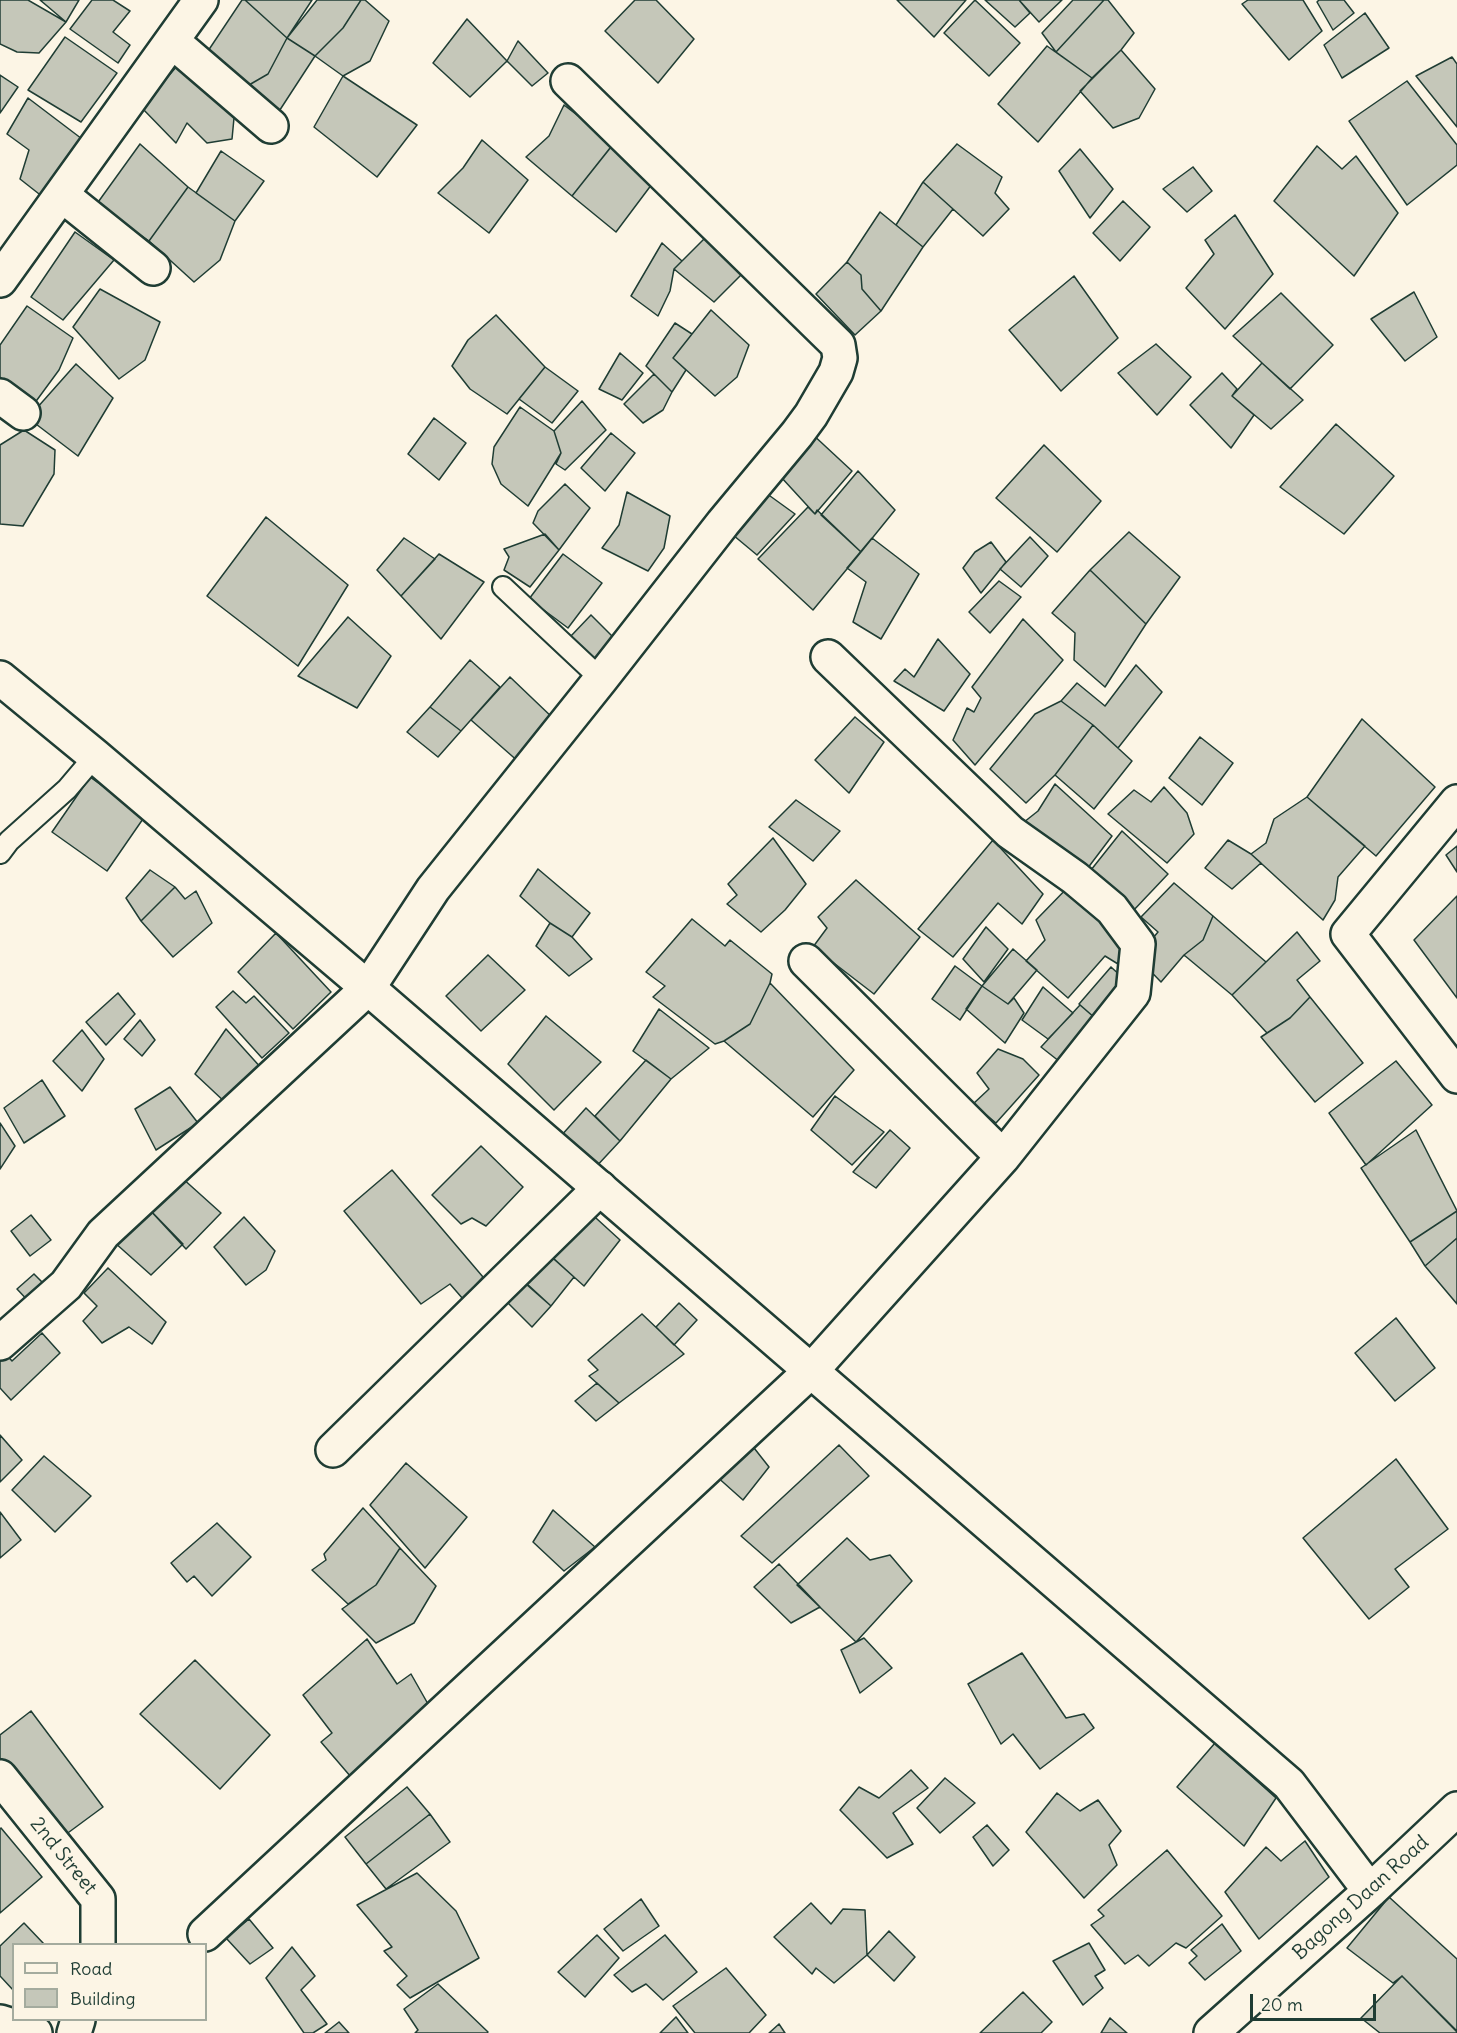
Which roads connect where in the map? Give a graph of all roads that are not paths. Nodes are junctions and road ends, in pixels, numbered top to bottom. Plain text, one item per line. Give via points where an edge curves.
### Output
1 (201, 0) edge
2 (172, 41) junction
3 (568, 81) dead end
4 (272, 126) dead end
5 (62, 195) junction
6 (153, 268) dead end
7 (0, 280) edge
8 (503, 587) dead end
9 (828, 657) dead end
10 (0, 678) edge
11 (601, 679) junction
12 (95, 756) junction
13 (1457, 802) edge
14 (0, 853) edge
15 (806, 961) dead end
16 (368, 988) junction
17 (1457, 1076) edge
18 (1003, 1157) junction
19 (600, 1188) junction
20 (0, 1343) edge
21 (812, 1371) junction
22 (333, 1450) dead end
23 (0, 1777) edge
24 (1457, 1809) edge
25 (1370, 1891) junction
26 (205, 1934) dead end
27 (98, 1943) edge
28 (0, 2022) edge
29 (35, 2033) edge
30 (1211, 2033) edge

1 - 2 street
2 - 4 street
2 - 5 street
3 - 11 street via 838,345 840,358 811,415
5 - 6 street
5 - 7 street
8 - 11 lane
9 - 18 street via 1010,832 1112,909 1138,944 1133,993
10 - 12 street
11 - 16 street via 433,889
12 - 14 lane via 68,789
12 - 16 street
13 - 17 street via 1348,934
15 - 18 street
16 - 19 street
16 - 20 street via 103,1234 66,1285
18 - 21 street
19 - 21 street
19 - 22 street
21 - 25 street via 1289,1785
21 - 26 street
23 - 27 street, 2nd Street via 98,1899
24 - 25 street, Bagong Daan Road
25 - 30 street, Bagong Daan Road
28 - 29 street

